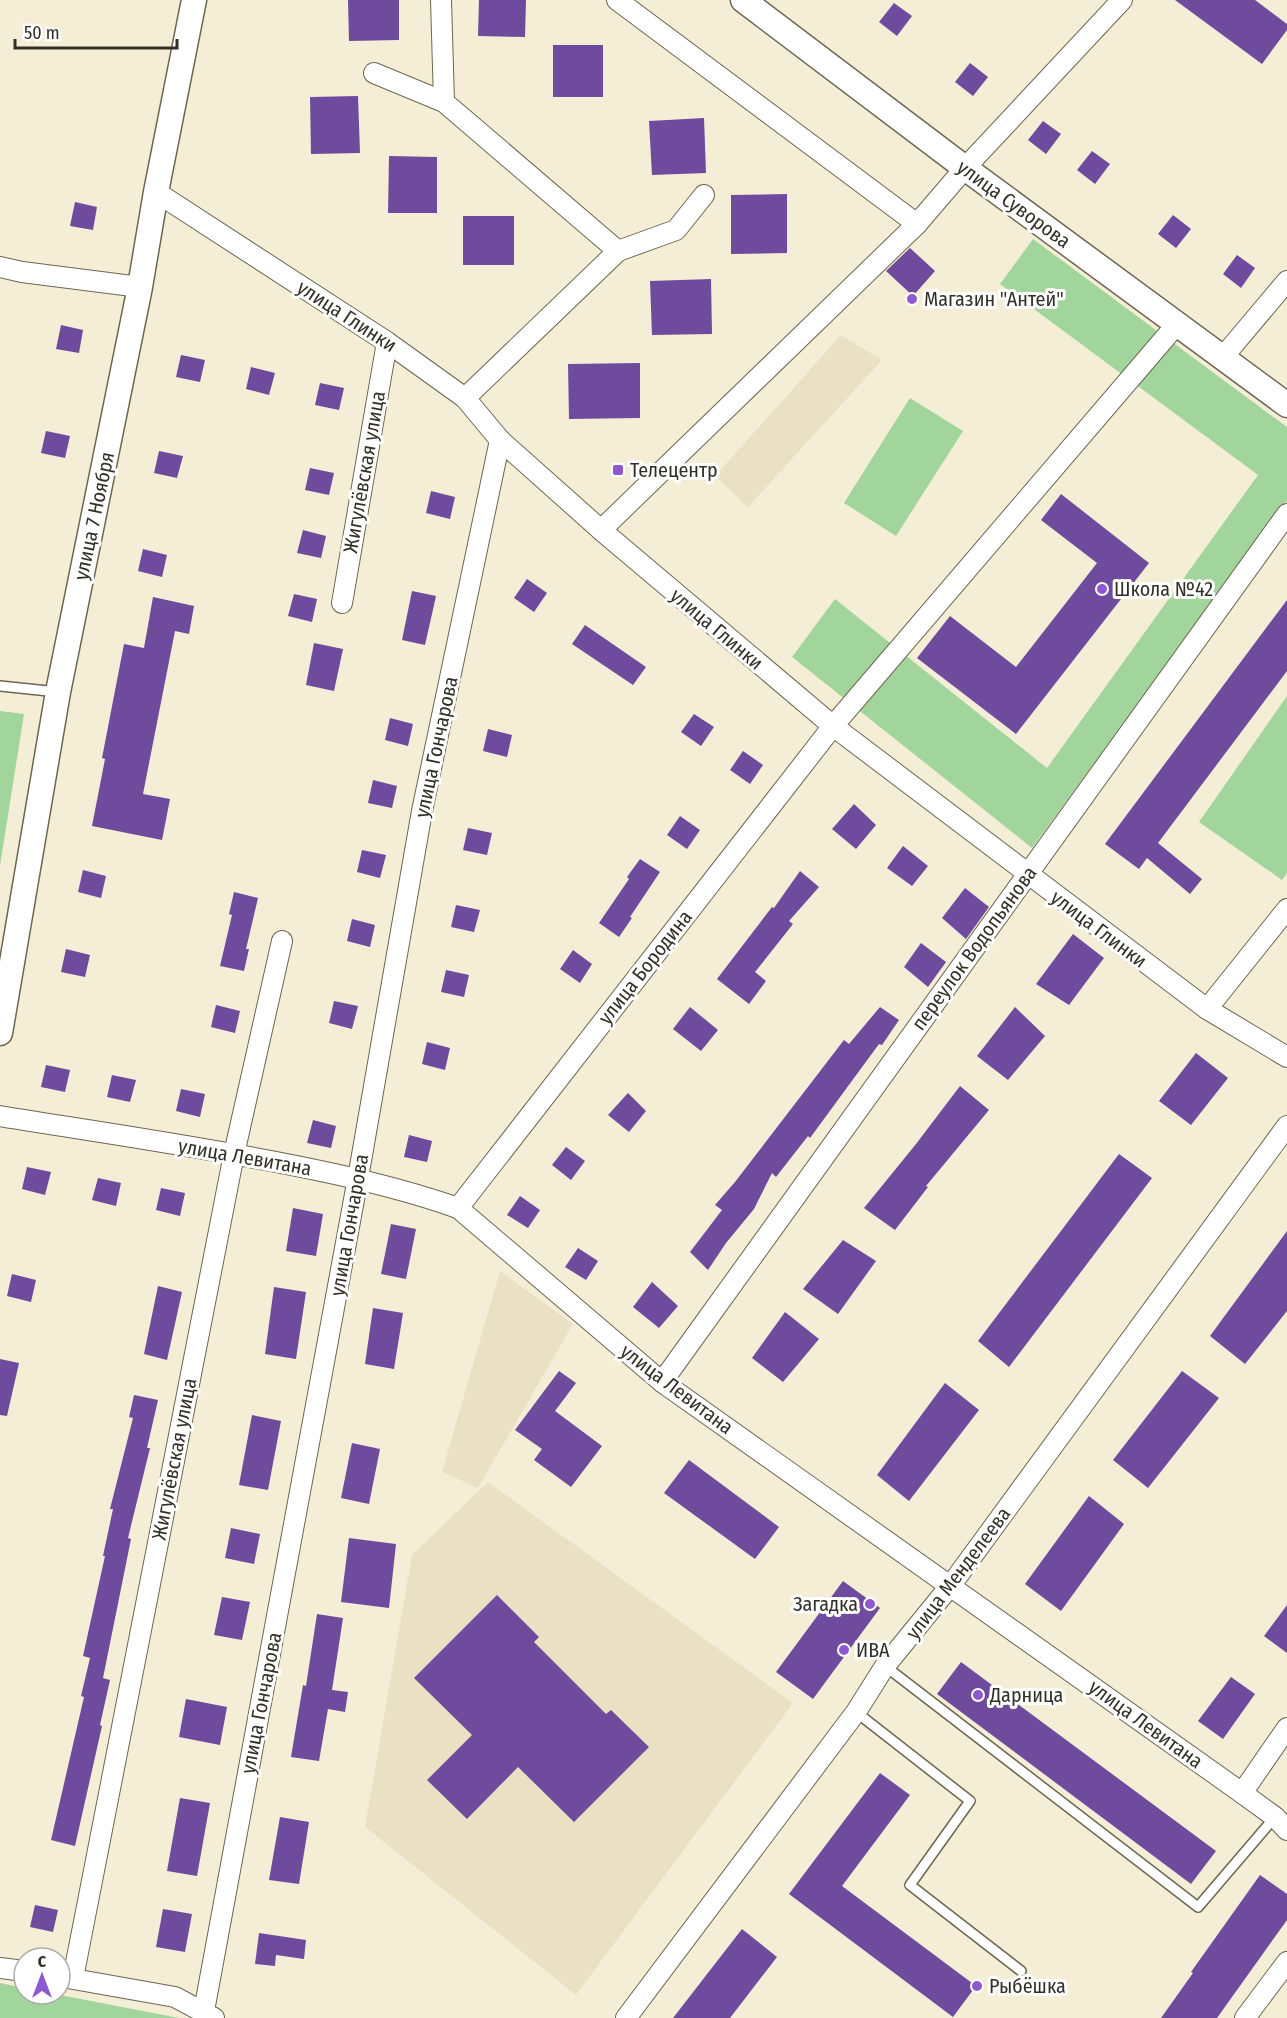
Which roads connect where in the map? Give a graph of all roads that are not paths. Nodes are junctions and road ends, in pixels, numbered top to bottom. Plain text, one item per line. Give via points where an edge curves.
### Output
1 (194, 0) edge
2 (441, 0) edge
3 (617, 0) edge
4 (743, 0) edge
5 (1122, 0) edge
6 (374, 73) dead end
7 (444, 102) junction
8 (965, 168) junction
9 (156, 192) junction
10 (704, 195) dead end
11 (917, 224) junction
12 (618, 251) junction
13 (0, 267) edge
14 (1287, 281) edge
15 (140, 287) junction
16 (1177, 324) junction
17 (387, 342) junction
18 (1223, 357) junction
19 (465, 398) junction
20 (1287, 405) edge
21 (500, 440) junction
22 (1287, 514) edge
23 (601, 530) junction
24 (342, 603) dead end
25 (0, 686) edge
26 (58, 692) junction
27 (833, 726) junction
28 (1027, 874) junction
29 (1287, 909) edge
30 (282, 941) dead end
31 (1207, 1009) junction
32 (0, 1033) edge
33 (1287, 1057) edge
34 (0, 1116) edge
35 (1287, 1126) edge
36 (234, 1154) junction
37 (358, 1178) junction
38 (458, 1208) junction
39 (662, 1382) junction
40 (951, 1585) junction
41 (885, 1666) junction
42 (856, 1712) junction
43 (1287, 1728) edge
44 (1242, 1793) junction
45 (1281, 1824) edge
46 (72, 1952) edge
47 (1287, 1962) edge
48 (1021, 1971) dead end
49 (72, 1978) edge
50 (209, 2015) edge
51 (626, 2018) edge
52 (1245, 2018) edge

1 - 9 street, улица 7 Ноября
2 - 7 street
3 - 11 street
4 - 8 street, улица Суворова
5 - 8 street
6 - 7 street
7 - 12 street
8 - 11 street
8 - 16 street, улица Суворова
9 - 15 street, улица 7 Ноября
9 - 17 street, улица Глинки
10 - 12 street via 676,230
11 - 23 street
12 - 19 street
13 - 15 street
14 - 18 street
15 - 26 street, улица 7 Ноября
16 - 18 street, улица Суворова
16 - 27 street, улица Бородина
17 - 19 street, улица Глинки
17 - 24 street, Жигулёвская улица
18 - 20 street, улица Суворова
19 - 21 street, улица Глинки
21 - 23 street, улица Глинки
21 - 37 street, улица Гончарова via 422,811
22 - 28 street, переулок Водопьянова
23 - 27 street, улица Глинки
25 - 26 lane
26 - 32 street, улица 7 Ноября
27 - 28 street, улица Глинки
27 - 38 street, улица Бородина
28 - 31 street, улица Глинки
28 - 39 street, переулок Водопьянова
29 - 31 street
30 - 36 street, Жигулёвская улица
31 - 33 street, улица Глинки
34 - 36 street, улица Левитана
35 - 40 street, улица Менделеева
36 - 37 street, улица Левитана
36 - 46 street, Жигулёвская улица
37 - 38 street, улица Левитана
37 - 50 street, улица Гончарова
38 - 39 street, улица Левитана
39 - 40 street, улица Левитана
40 - 41 street, улица Менделеева
40 - 44 street, улица Левитана
41 - 42 street, улица Менделеева
41 - 45 lane via 1198,1907
42 - 48 lane via 970,1801 910,1885
42 - 51 street, улица Менделеева
43 - 44 street
44 - 45 street, улица Левитана
47 - 52 street
49 - 50 street via 175,1997

